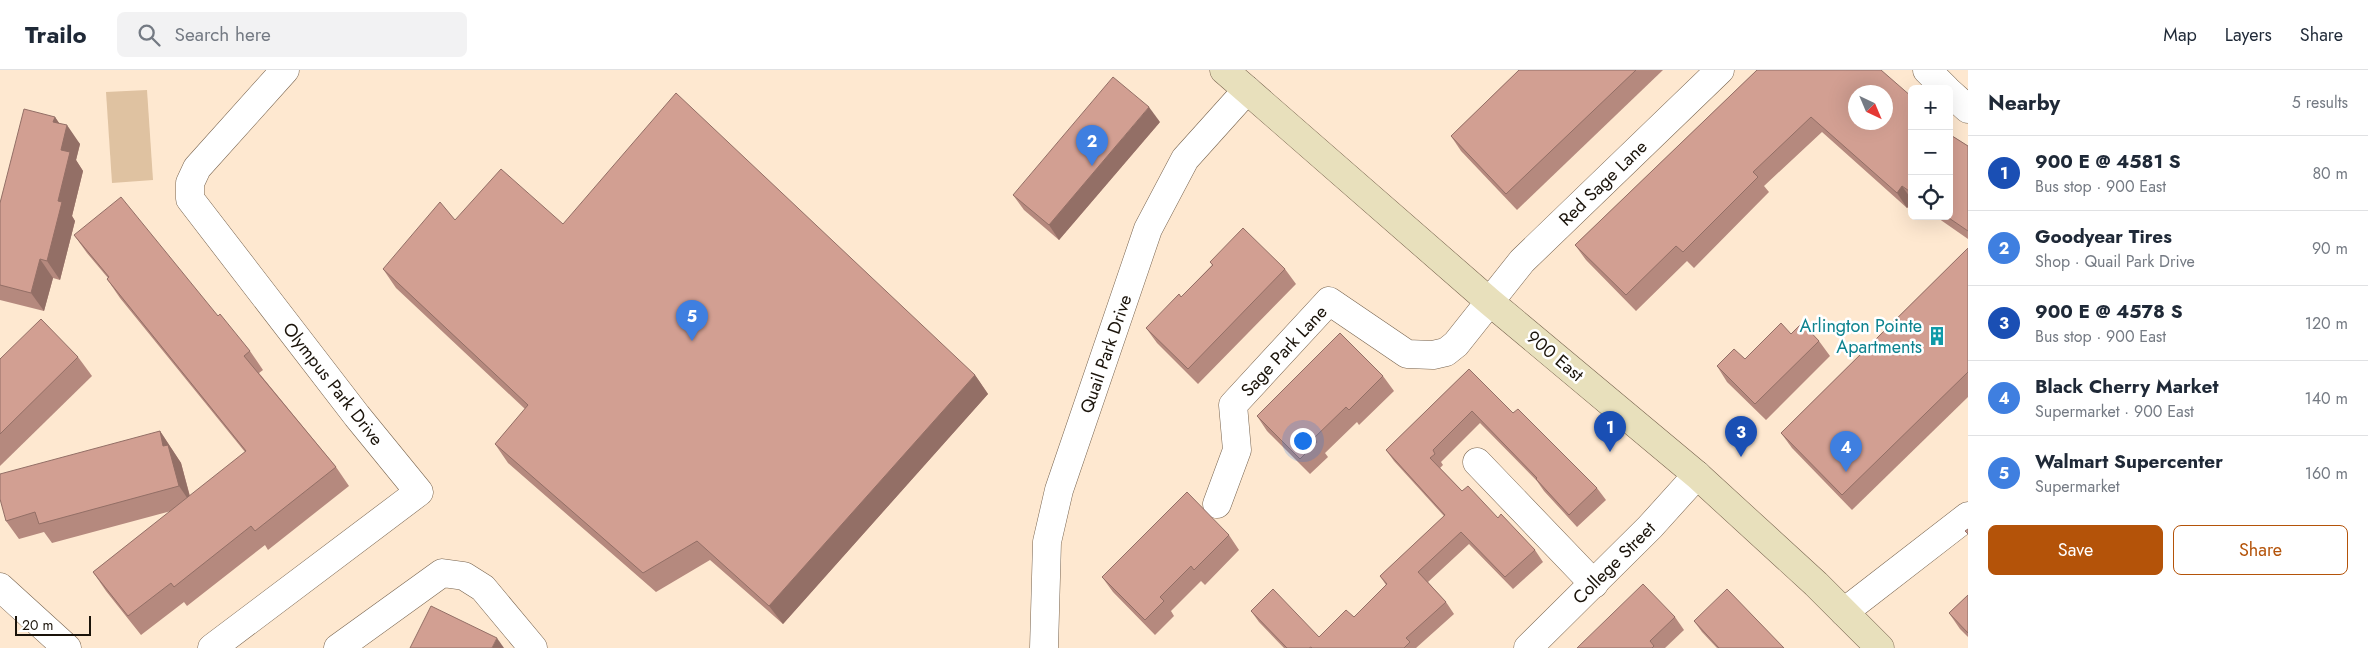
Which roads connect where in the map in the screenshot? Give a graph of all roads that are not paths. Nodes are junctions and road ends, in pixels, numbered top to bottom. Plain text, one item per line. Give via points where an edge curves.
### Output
1 (284, 70) edge
2 (1224, 70) edge
3 (1720, 70) edge
4 (1927, 70) edge
5 (1942, 85) edge
6 (1246, 90) junction
7 (1953, 96) edge
8 (1968, 109) edge
9 (1490, 302) junction
10 (1478, 462) dead end
11 (1697, 475) junction
12 (1217, 504) dead end
13 (1968, 516) edge
14 (1594, 584) junction
15 (0, 588) edge
16 (1844, 612) junction
17 (67, 648) edge
18 (212, 648) edge
19 (338, 648) edge
20 (533, 648) edge
21 (1044, 648) edge
22 (1528, 648) edge
23 (1880, 648) edge

1 - 18 street, Olympus Park Drive via 197,168 190,183 190,199 419,492
2 - 6 main road, 900 East
3 - 9 street, Red Sage Lane via 1522,261
4 - 5 street
6 - 9 main road, 900 East
6 - 21 street, Quail Park Drive via 1185,159 1148,229 1059,490 1048,542
7 - 8 street
9 - 11 main road, 900 East
9 - 12 street, Sage Park Lane via 1456,344 1433,356 1407,354 1329,301 1233,405 1237,450
10 - 14 street
11 - 14 street, College Street
11 - 16 main road, 900 East
13 - 16 street
14 - 22 street, College Street
15 - 17 street
16 - 23 main road, 900 East
19 - 20 street via 442,573 464,576 483,588

